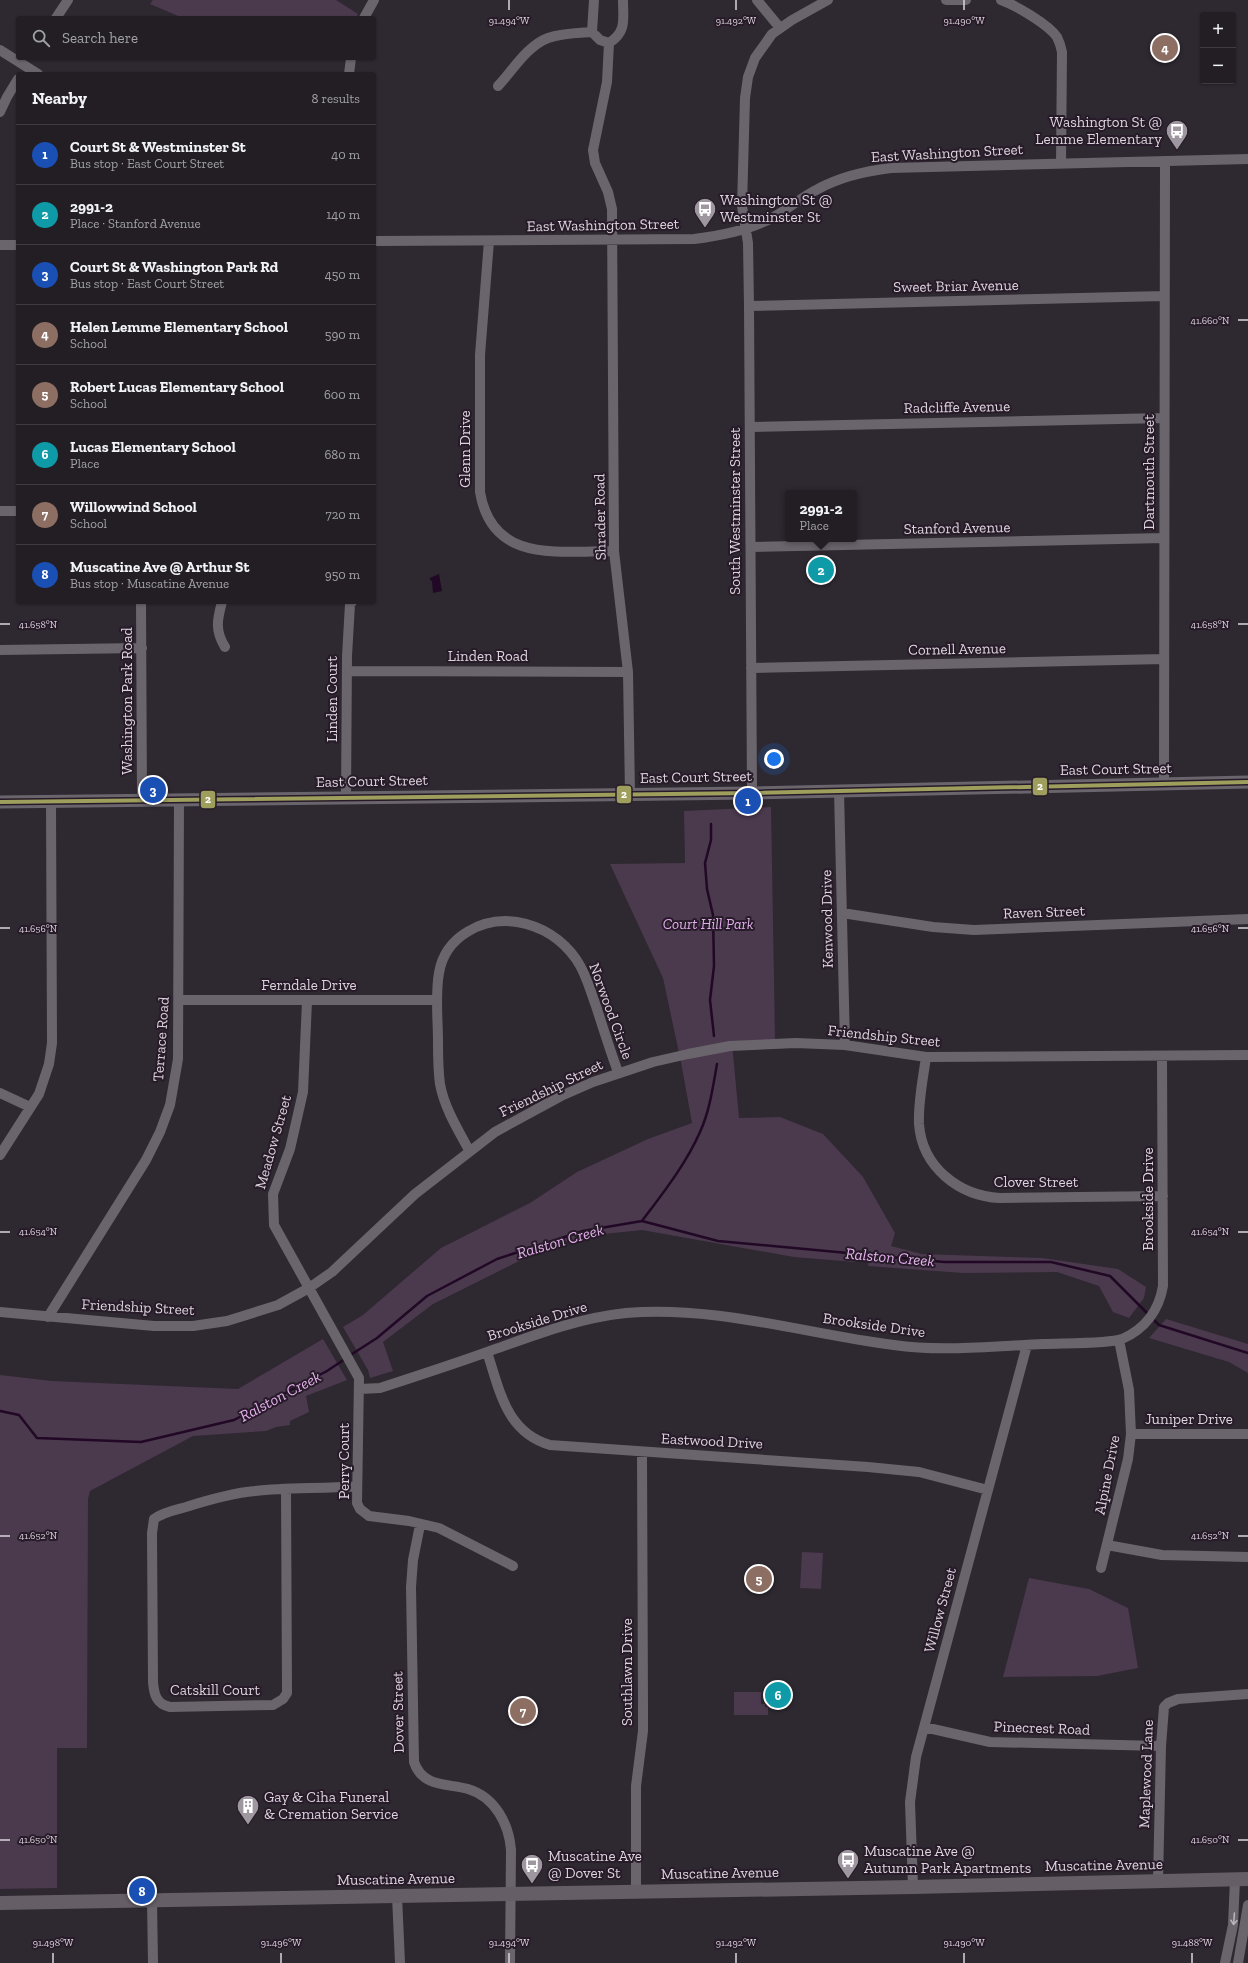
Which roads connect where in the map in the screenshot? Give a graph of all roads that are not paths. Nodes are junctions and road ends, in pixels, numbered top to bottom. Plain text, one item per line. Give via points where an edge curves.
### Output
1 (68, 0) edge
2 (374, 0) edge
3 (594, 0) edge
4 (623, 0) edge
5 (758, 0) edge
6 (828, 0) edge
7 (946, 0) edge
8 (966, 0) edge
9 (1001, 0) edge
10 (57, 16) edge
11 (365, 16) edge
12 (780, 28) junction
13 (592, 32) junction
14 (609, 43) junction
15 (0, 50) edge
16 (16, 60) edge
17 (16, 60) edge
18 (351, 60) edge
19 (26, 66) edge
20 (35, 72) edge
21 (349, 72) edge
22 (16, 82) edge
23 (498, 86) dead end
24 (0, 112) edge
25 (1248, 159) edge
26 (1165, 161) junction
27 (1061, 164) junction
28 (746, 229) junction
29 (612, 239) junction
30 (376, 241) edge
31 (489, 241) junction
32 (0, 245) edge
33 (16, 245) edge
34 (1164, 296) junction
35 (749, 306) junction
36 (1164, 418) junction
37 (750, 427) junction
38 (0, 511) edge
39 (16, 511) edge
40 (1164, 538) junction
41 (751, 547) junction
42 (614, 551) junction
43 (142, 604) edge
44 (221, 604) edge
45 (350, 604) edge
46 (226, 647) dead end
47 (142, 648) junction
48 (0, 650) edge
49 (1164, 659) junction
50 (751, 668) junction
51 (347, 671) junction
52 (628, 672) junction
53 (1248, 782) edge
54 (1164, 783) junction
55 (839, 791) junction
56 (752, 793) junction
57 (630, 794) junction
58 (346, 798) junction
59 (179, 800) junction
60 (142, 801) junction
61 (0, 802) edge
62 (51, 802) junction
63 (842, 913) junction
64 (1248, 919) edge
65 (180, 1000) junction
66 (437, 1000) junction
67 (307, 1001) junction
68 (845, 1045) junction
69 (1248, 1055) edge
70 (926, 1057) junction
71 (1162, 1057) junction
72 (618, 1072) junction
73 (0, 1093) edge
74 (30, 1107) junction
75 (469, 1150) junction
76 (0, 1155) edge
77 (1163, 1196) junction
78 (309, 1288) junction
79 (0, 1312) edge
80 (48, 1317) junction
81 (1119, 1340) junction
82 (1027, 1345) junction
83 (487, 1352) junction
84 (360, 1389) junction
85 (1131, 1434) junction
86 (1248, 1434) edge
87 (642, 1452) junction
88 (356, 1486) junction
89 (286, 1489) junction
90 (988, 1490) junction
91 (420, 1525) junction
92 (1107, 1545) junction
93 (1248, 1557) edge
94 (513, 1566) dead end
95 (1101, 1568) dead end
96 (1248, 1694) edge
97 (924, 1726) junction
98 (1161, 1746) junction
99 (1242, 1879) edge
100 (1158, 1881) junction
101 (912, 1887) junction
102 (636, 1892) junction
103 (511, 1894) junction
104 (397, 1896) junction
105 (152, 1900) junction
106 (0, 1903) edge
107 (1248, 1905) edge
108 (152, 1963) edge
109 (400, 1963) edge
110 (510, 1963) edge
111 (1225, 1963) edge
112 (1238, 1963) edge

1 - 10 street
2 - 11 street
3 - 13 street
4 - 14 street via 621,31 619,36
5 - 12 street
6 - 12 street, South Westminster Street
7 - 8 street
9 - 27 street via 1014,5 1050,30 1060,44
12 - 28 street, South Westminster Street via 761,48 751,68 746,87 742,206
13 - 14 street via 600,40
13 - 23 street via 562,35 539,43
14 - 29 street, Shrader Road via 607,82 593,150 595,162 611,201
15 - 16 street
17 - 19 street
18 - 21 street
19 - 20 street
22 - 24 street
25 - 26 street, East Washington Street
26 - 27 street, East Washington Street
26 - 34 street, Dartmouth Street
27 - 28 street, East Washington Street via 872,170 835,181 780,213
28 - 29 street, East Washington Street via 694,239
28 - 35 street, South Westminster Street
29 - 31 street, East Washington Street
29 - 42 street, Shrader Road
30 - 31 street, East Washington Street
31 - 42 street, Glenn Drive via 480,356 480,492 484,511 502,536 521,547 542,550
32 - 33 street
34 - 35 street, Sweet Briar Avenue
34 - 36 street, Dartmouth Street
35 - 37 street, South Westminster Street
36 - 37 street, Radcliffe Avenue
36 - 40 street, Dartmouth Street
37 - 41 street, South Westminster Street
38 - 39 street
40 - 41 street, Stanford Avenue
40 - 49 street, Dartmouth Street
41 - 50 street, South Westminster Street
42 - 52 street, Shrader Road
43 - 47 street, Washington Park Road
44 - 46 street via 217,629
45 - 51 street, Linden Court
47 - 48 street
47 - 60 street, Washington Park Road
49 - 50 street, Cornell Avenue
49 - 54 street, Dartmouth Street
50 - 56 street, South Westminster Street
51 - 52 street, Linden Road
51 - 58 street, Linden Court
52 - 57 street, Shrader Road
53 - 54 street, East Court Street
54 - 55 street, East Court Street
55 - 56 street, East Court Street
55 - 63 street, Kenwood Drive
56 - 57 street, East Court Street
57 - 58 street, East Court Street
58 - 59 street, East Court Street
59 - 60 street, East Court Street
59 - 65 street, Terrace Road
60 - 62 street, East Court Street
61 - 62 street, East Court Street
62 - 74 street via 52,1043 45,1080
63 - 64 street, Raven Street via 933,927 974,930
63 - 68 street, Kenwood Drive
65 - 67 street, Ferndale Drive
65 - 80 street, Terrace Road via 175,1082 160,1132 146,1160
66 - 67 street, Ferndale Drive
66 - 72 street, Norwood Circle via 440,967 457,939 487,922 530,924 565,945 578,962 586,976
66 - 75 street, Norwood Circle via 440,1085 452,1119
67 - 78 street, Meadow Street via 302,1092 290,1149 272,1201 274,1225
68 - 70 street, Friendship Street
68 - 72 street, Friendship Street via 796,1043 730,1046
69 - 71 street, Friendship Street
70 - 71 street, Friendship Street
70 - 77 street, Clover Street via 919,1115 921,1137 933,1163 952,1183 977,1195 1000,1198
71 - 77 street, Brookside Drive
72 - 75 street, Friendship Street via 561,1096 519,1118
73 - 74 street
74 - 76 street
75 - 78 street, Friendship Street via 415,1194 342,1264
77 - 81 street, Brookside Drive via 1161,1298 1144,1326
78 - 80 street, Friendship Street via 278,1305 204,1325 154,1326
78 - 84 street, Meadow Street via 346,1350 359,1378
79 - 80 street, Friendship Street
81 - 82 street, Brookside Drive
81 - 85 street, Alpine Drive via 1129,1390
82 - 83 street, Brookside Drive via 912,1347 730,1317 688,1312 654,1312 619,1314 578,1321
82 - 90 street, Willow Street
83 - 84 street, Brookside Drive via 380,1388
83 - 87 street, Eastwood Drive via 507,1409 519,1428 531,1437 544,1444 563,1447
84 - 88 street, Perry Court
85 - 86 street, Juniper Drive
85 - 92 street, Alpine Drive via 1128,1459
87 - 90 street, Eastwood Drive via 919,1472
87 - 102 street, Southlawn Drive via 643,1731 636,1786
88 - 89 street, Catskill Court
88 - 91 street, Perry Court via 357,1504 369,1516 409,1521
89 - 89 street, Catskill Court via 229,1495 166,1513 154,1519 153,1682 157,1700 163,1704 170,1707 274,1705 287,1693
90 - 97 street, Willow Street
91 - 94 street, Perry Court via 438,1528
91 - 103 street, Dover Street via 411,1587 414,1762 420,1774 429,1781 477,1793 487,1799 499,1813 511,1841
92 - 93 street via 1162,1555
92 - 95 street, Alpine Drive
96 - 98 street, Maplewood Lane via 1185,1698 1168,1703 1163,1712
97 - 98 street, Pinecrest Road via 990,1742
97 - 101 street, Willow Street via 911,1784
98 - 100 street, Maplewood Lane
99 - 100 main road, Muscatine Avenue
99 -> 111 street
100 - 101 main road, Muscatine Avenue
101 - 102 main road, Muscatine Avenue
102 - 103 main road, Muscatine Avenue
103 - 104 main road, Muscatine Avenue
103 - 110 street, Dover Street
104 - 105 main road, Muscatine Avenue
104 - 109 street
105 - 106 main road, Muscatine Avenue
105 - 108 street
107 - 112 street

